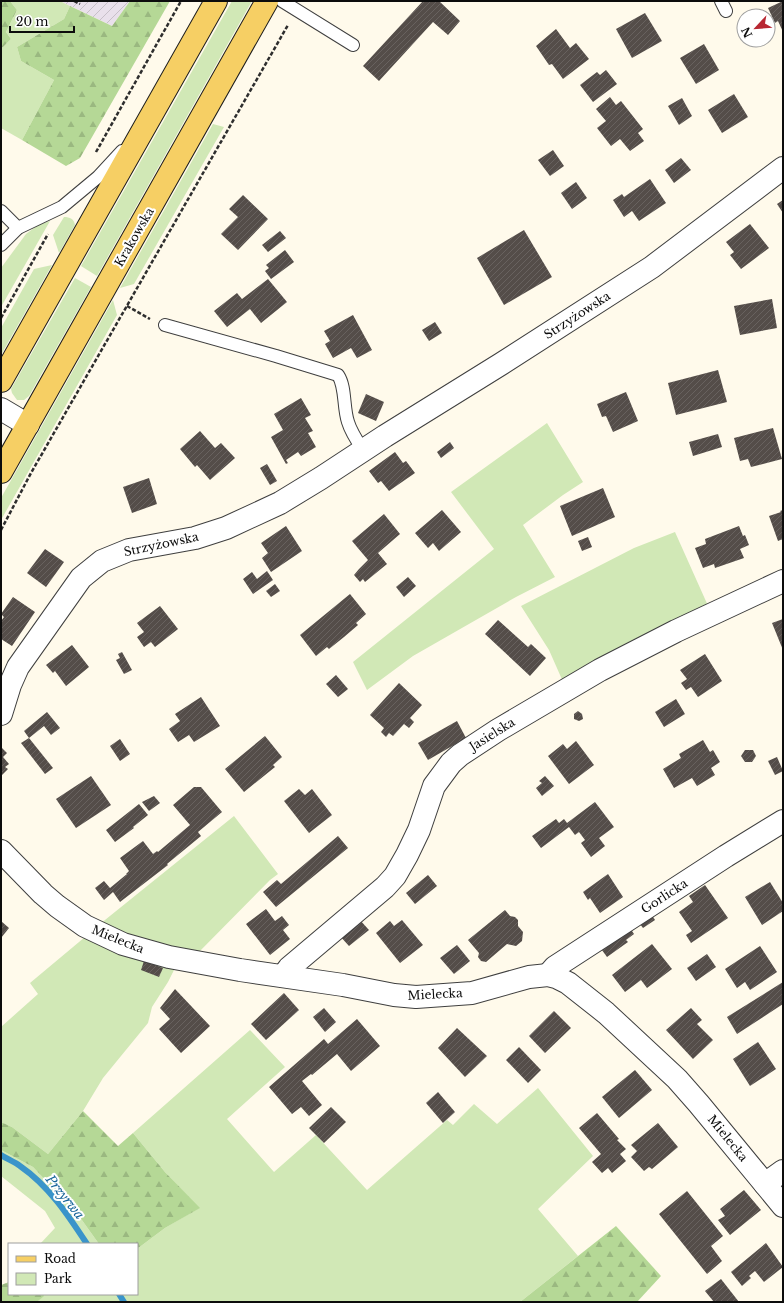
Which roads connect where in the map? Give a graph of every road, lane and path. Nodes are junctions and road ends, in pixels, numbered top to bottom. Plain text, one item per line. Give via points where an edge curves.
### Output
1 (74, 1) edge
2 (216, 1) edge
3 (268, 1) edge
4 (282, 1) edge
5 (80, 4) dead end
6 (297, 10) junction
7 (353, 45) dead end
8 (147, 123) junction
9 (783, 168) edge
10 (1, 211) edge
11 (18, 228) junction
12 (1, 245) edge
13 (127, 306) junction
14 (153, 320) dead end
15 (165, 325) dead end
16 (1, 381) edge
17 (1, 409) edge
18 (28, 425) junction
19 (363, 450) junction
20 (1, 472) edge
21 (1, 530) edge
22 (783, 581) edge
23 (1, 714) edge
24 (783, 820) edge
25 (1, 852) edge
26 (548, 975) junction
27 (283, 976) junction
28 (783, 1171) edge
29 (765, 1184) junction
30 (783, 1206) edge

1 - 5 path
2 - 8 main road
3 - 18 main road, Krakowska
4 - 6 lane
6 - 7 lane
6 - 13 path
8 - 11 lane via 98,178 62,207
8 - 16 main road
9 - 19 street, Strzyżowska via 652,267
10 - 11 lane
11 - 12 lane
13 - 14 path
13 - 21 path
15 - 19 lane via 338,375 343,386 348,423
17 - 18 street
18 - 20 main road, Krakowska
19 - 23 street, Strzyżowska via 280,503 226,528 195,538 129,550 102,561 89,570 18,668
22 - 27 street, Jasielska via 618,660 460,755 434,786 419,830 395,876
24 - 26 street, Gorlicka via 555,967
25 - 27 street, Mielecka via 57,906 85,926 123,944 182,960
26 - 27 street, Mielecka via 514,980 472,992 416,997
26 - 29 street, Mielecka via 568,983 636,1039 700,1104
28 - 29 street
29 - 30 street, Mielecka

